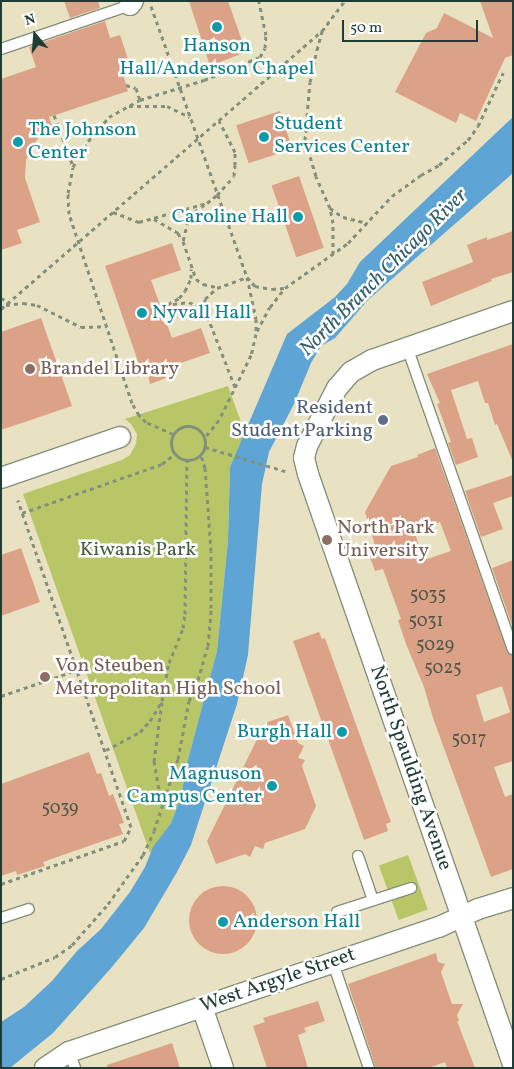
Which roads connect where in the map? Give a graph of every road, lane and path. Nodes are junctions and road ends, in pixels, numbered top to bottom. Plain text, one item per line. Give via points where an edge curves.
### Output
1 (259, 1) edge
2 (345, 1) edge
3 (138, 3) edge
4 (322, 31) junction
5 (1, 49) edge
6 (503, 73) dead end
7 (126, 85) dead end
8 (180, 88) junction
9 (140, 100) junction
10 (126, 106) junction
11 (54, 115) dead end
12 (190, 117) junction
13 (219, 121) junction
14 (198, 139) junction
15 (73, 167) junction
16 (218, 195) junction
17 (207, 202) junction
18 (330, 208) junction
19 (113, 212) junction
20 (153, 219) junction
21 (367, 223) junction
22 (183, 241) junction
23 (78, 242) junction
24 (333, 254) junction
25 (191, 268) junction
26 (247, 277) junction
27 (217, 288) junction
28 (284, 288) junction
29 (1, 298) edge
30 (9, 302) junction
31 (170, 305) junction
32 (3, 307) edge
33 (161, 308) dead end
34 (205, 310) junction
35 (513, 311) edge
36 (106, 326) junction
37 (256, 334) junction
38 (407, 348) junction
39 (235, 387) junction
40 (173, 434) junction
41 (120, 437) dead end
42 (205, 437) junction
43 (205, 447) junction
44 (175, 454) junction
45 (201, 455) junction
46 (187, 460) junction
47 (284, 472) dead end
48 (1, 478) edge
49 (18, 500) dead end
50 (22, 513) junction
51 (513, 649) edge
52 (77, 670) junction
53 (1, 696) edge
54 (162, 701) junction
55 (106, 750) junction
56 (162, 808) junction
57 (358, 856) dead end
58 (1, 884) edge
59 (411, 888) dead end
60 (513, 898) edge
61 (373, 900) junction
62 (29, 909) dead end
63 (338, 912) dead end
64 (462, 917) junction
65 (1, 918) edge
66 (333, 963) junction
67 (1, 979) edge
68 (202, 1007) junction
69 (72, 1060) edge
70 (513, 1064) edge
71 (45, 1068) edge
72 (222, 1068) edge
73 (369, 1068) edge

1 - 8 path via 266,35 260,57
2 - 4 path
3 - 5 lane
3 - 8 path
4 - 13 path
4 - 18 path via 310,82 305,140
6 - 21 path via 468,140 439,165 404,186
7 - 9 path via 136,88
8 - 9 path
8 - 12 path
9 - 10 path
10 - 12 path via 167,106
10 - 15 path via 96,130 83,146
11 - 15 path
12 - 14 path
13 - 14 path
13 - 16 path via 235,152 235,165 234,176
14 - 16 path
14 - 19 path
15 - 23 path via 68,193 69,214
16 - 17 path
16 - 26 path
17 - 20 path
17 - 22 path via 188,221
18 - 21 path via 343,217
18 - 24 path
19 - 20 path via 139,222
19 - 23 path
20 - 22 path via 178,232
21 - 24 path
22 - 25 path
23 - 30 path
23 - 36 path
24 - 28 path
25 - 27 path via 196,279
25 - 31 path via 191,278 185,291
26 - 27 path
26 - 28 path via 254,286
26 - 37 path
27 - 34 path via 205,299
28 - 37 path via 270,306
29 - 30 path
30 - 32 path
31 - 33 path
31 - 34 path via 189,302
32 - 36 path via 23,303 37,305 81,327
34 - 39 path
35 - 38 street, North Spaulding Avenue
36 - 40 path via 139,415 156,428
37 - 39 path via 251,355
38 - 51 lane
38 - 64 street, North Spaulding Avenue via 372,360 350,372 337,388 304,458
39 - 42 path via 219,420
40 - 42 path via 187,425 198,428
40 - 44 path via 171,444
41 - 48 street
42 - 43 path
43 - 45 path
43 - 47 path
44 - 46 path
44 - 50 path via 162,464
45 - 46 path
45 - 56 path via 205,468 211,551 208,646 189,701 178,759
46 - 54 path via 185,614 169,663
49 - 50 path
50 - 52 path
52 - 53 path
52 - 55 path
54 - 55 path via 140,732
54 - 56 path via 154,761
55 - 58 path via 130,821 129,835 124,841
56 - 67 path via 143,855 91,925 55,957
57 - 61 lane
59 - 61 lane
60 - 64 street, West Argyle Street
61 - 63 lane
62 - 65 lane
64 - 66 street, West Argyle Street
64 - 70 street, North Spaulding Avenue
66 - 68 street, West Argyle Street
66 - 73 lane
68 - 69 street, West Argyle Street
68 - 72 street
69 - 71 street, West Argyle Street

